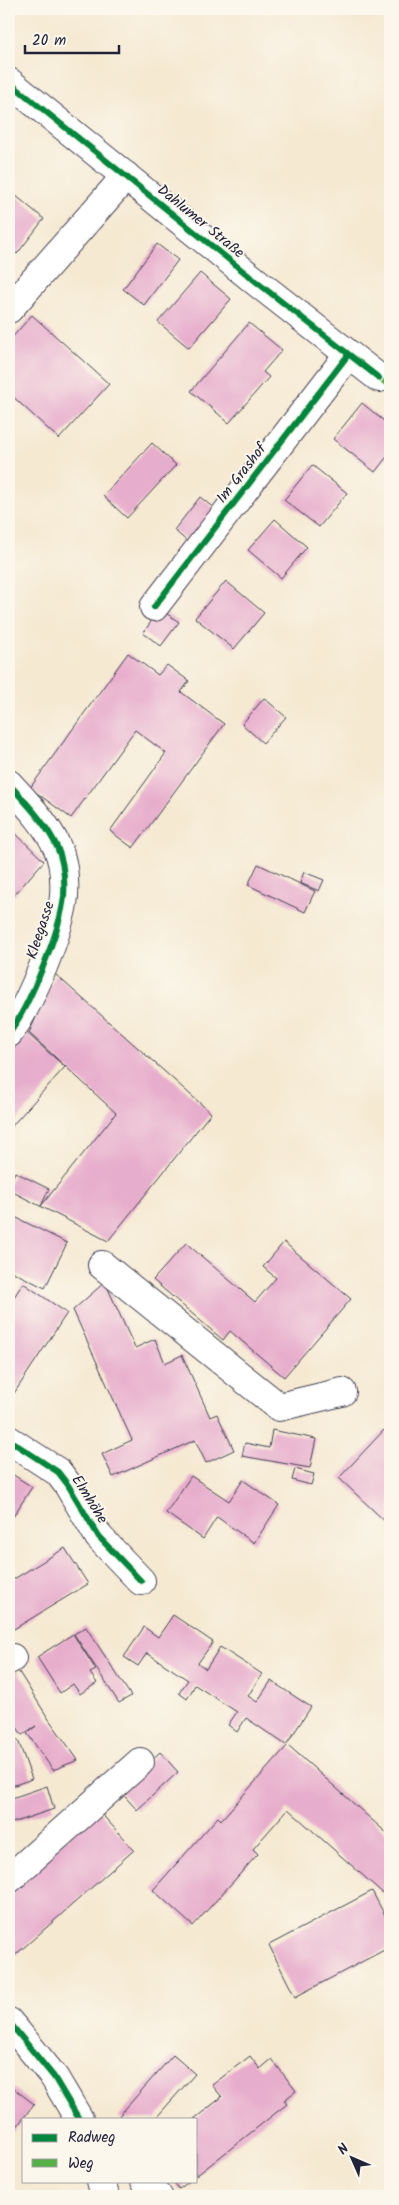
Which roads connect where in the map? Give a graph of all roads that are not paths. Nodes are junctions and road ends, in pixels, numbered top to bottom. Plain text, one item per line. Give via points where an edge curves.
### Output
1 (9, 82) edge
2 (126, 176) junction
3 (9, 309) edge
4 (348, 355) junction
5 (379, 378) dead end
6 (154, 607) dead end
7 (9, 784) edge
8 (9, 1033) edge
9 (102, 1265) dead end
10 (342, 1392) dead end
11 (9, 1440) edge
12 (141, 1581) dead end
13 (140, 1762) dead end
14 (9, 1880) edge
15 (9, 2022) edge
16 (78, 2118) edge
17 (101, 2182) edge
18 (146, 2182) edge
19 (106, 2196) edge
20 (158, 2196) edge

1 - 2 street, Dahlumer Straße
2 - 3 street
2 - 4 street, Dahlumer Straße
4 - 5 street, Dahlumer Straße
4 - 6 street, Im Grashof
7 - 8 street, Kleegasse via 34,811 58,849 64,871 64,898 54,935 30,997
9 - 10 street via 279,1407
11 - 12 street, Elmhöhe via 58,1472 99,1537
13 - 14 street
15 - 16 street via 54,2076
17 - 19 street
18 - 20 street

